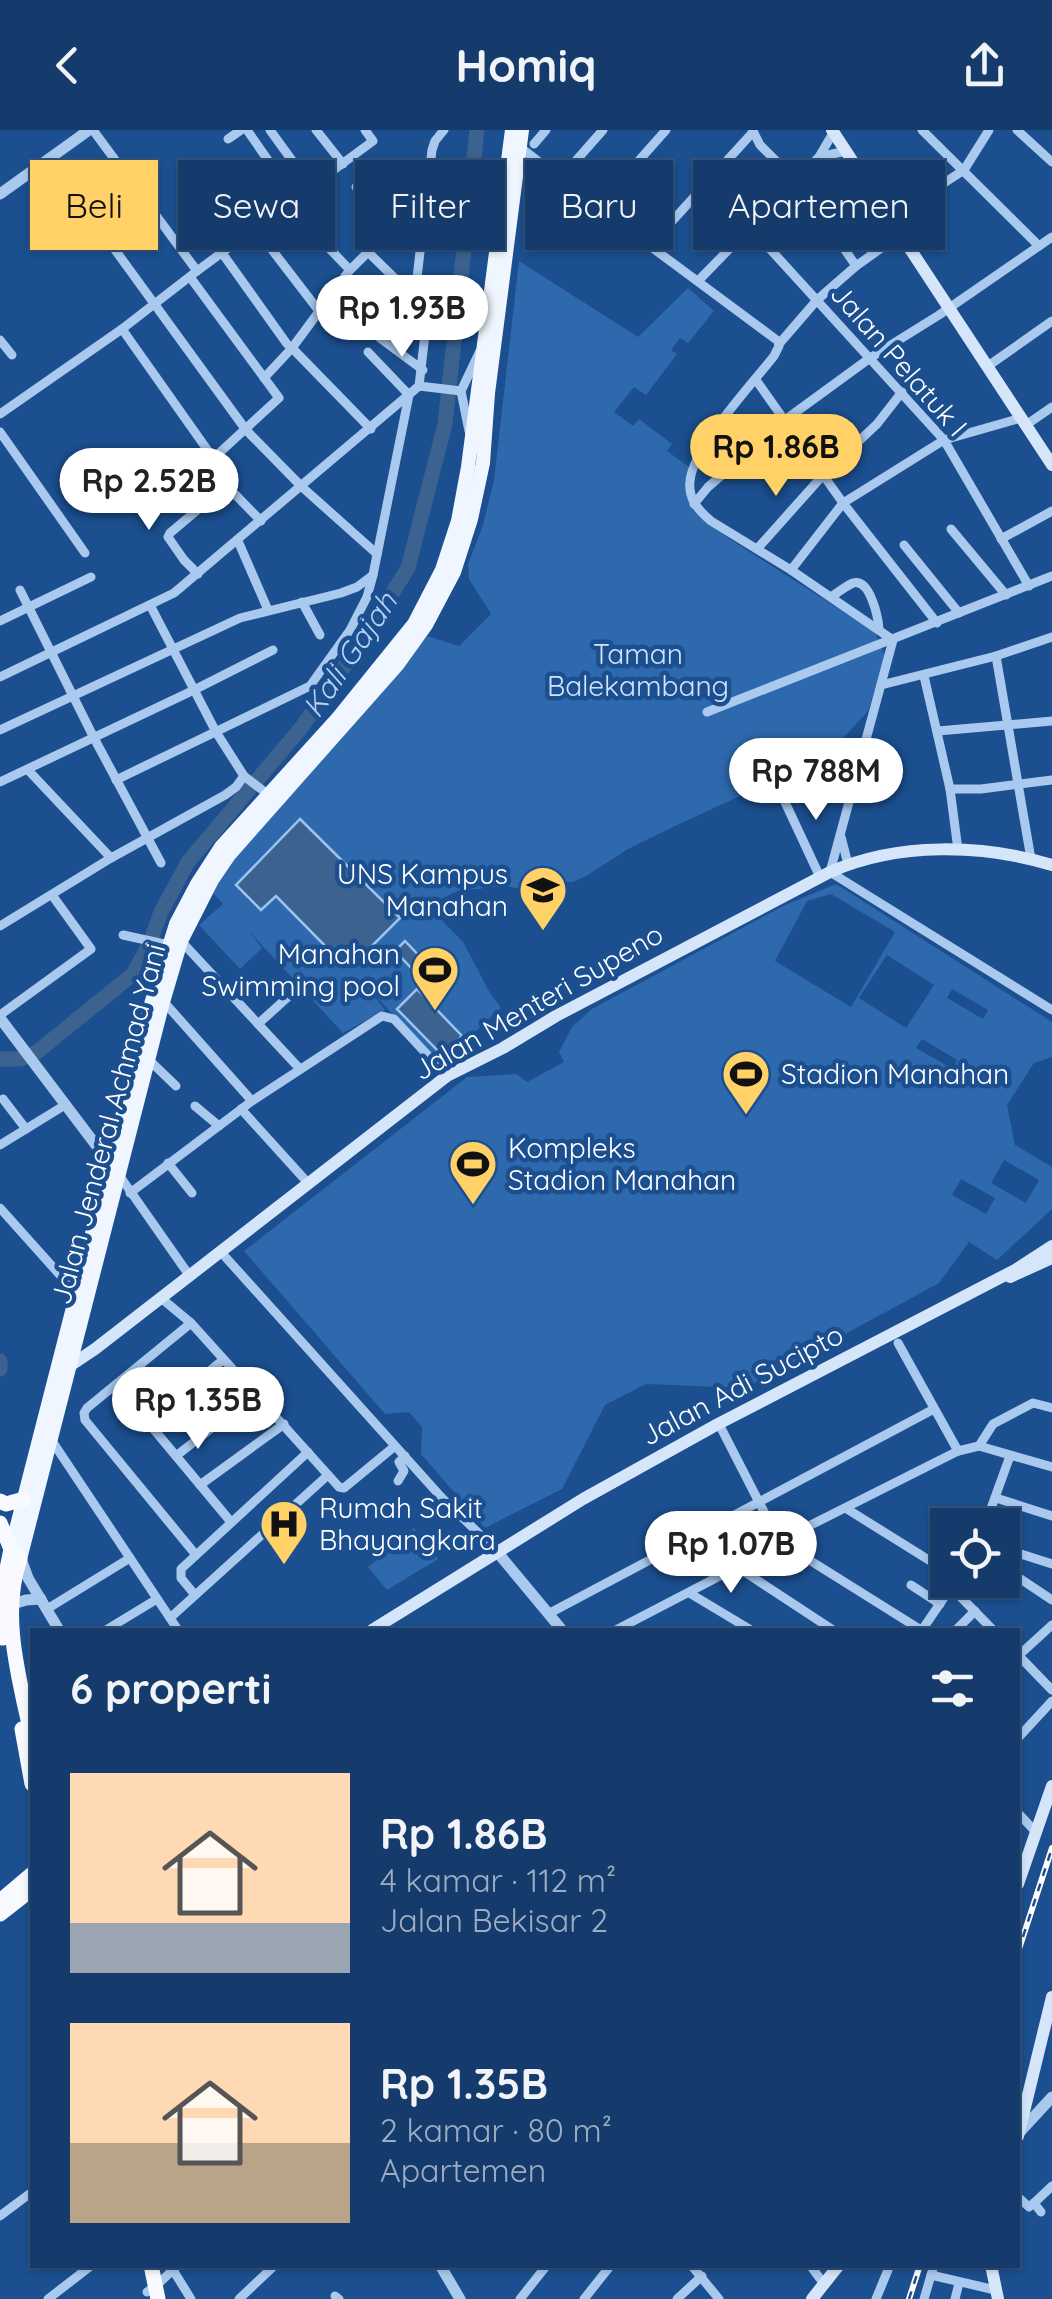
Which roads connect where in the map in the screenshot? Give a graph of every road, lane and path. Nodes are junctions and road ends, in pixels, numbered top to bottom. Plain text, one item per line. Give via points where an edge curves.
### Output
1 (91, 130) edge
2 (244, 130) edge
3 (270, 130) edge
4 (316, 130) edge
5 (365, 130) edge
6 (444, 130) edge
7 (546, 130) edge
8 (603, 130) edge
9 (666, 130) edge
10 (989, 130) edge
11 (753, 131) edge
12 (834, 131) edge
13 (928, 132) edge
14 (1024, 132) edge
15 (520, 138) edge
16 (228, 139) dead end
17 (846, 151) junction
18 (819, 156) junction
19 (49, 159) junction
20 (266, 160) edge
21 (292, 160) edge
22 (432, 160) edge
23 (576, 160) edge
24 (639, 160) edge
25 (775, 160) edge
26 (815, 160) edge
27 (852, 160) edge
28 (1052, 162) edge
29 (344, 164) junction
30 (964, 170) junction
31 (335, 171) edge
32 (945, 182) edge
33 (2, 188) edge
34 (673, 220) edge
35 (1052, 237) edge
36 (1039, 246) junction
37 (226, 250) edge
38 (273, 250) edge
39 (331, 250) edge
40 (420, 250) edge
41 (727, 250) edge
42 (772, 250) edge
43 (845, 250) edge
44 (878, 250) edge
45 (911, 250) edge
46 (222, 253) junction
47 (856, 266) junction
48 (350, 270) junction
49 (193, 274) junction
50 (698, 281) junction
51 (817, 300) junction
52 (420, 304) junction
53 (154, 305) junction
54 (948, 308) junction
55 (319, 311) junction
56 (1052, 321) edge
57 (122, 329) junction
58 (377, 336) dead end
59 (488, 339) junction
60 (0, 340) edge
61 (780, 344) junction
62 (289, 346) junction
63 (368, 352) dead end
64 (12, 355) dead end
65 (870, 358) junction
66 (988, 366) junction
67 (422, 370) junction
68 (264, 378) junction
69 (756, 380) junction
70 (423, 387) junction
71 (459, 391) junction
72 (902, 392) junction
73 (409, 394) junction
74 (1052, 406) edge
75 (0, 414) edge
76 (785, 420) junction
77 (1024, 422) junction
78 (371, 429) junction
79 (246, 430) junction
80 (0, 432) edge
81 (472, 438) junction
82 (944, 440) junction
83 (1052, 465) edge
84 (824, 474) junction
85 (226, 484) dead end
86 (302, 487) junction
87 (208, 501) dead end
88 (843, 503) junction
89 (694, 504) junction
90 (1052, 511) edge
91 (261, 521) junction
92 (951, 530) dead end
93 (1001, 539) junction
94 (238, 541) junction
95 (904, 545) dead end
96 (756, 549) junction
97 (85, 553) dead end
98 (377, 554) junction
99 (791, 570) junction
100 (373, 575) junction
101 (1052, 576) edge
102 (91, 577) dead end
103 (193, 578) junction
104 (1029, 586) junction
105 (20, 590) dead end
106 (1006, 594) junction
107 (831, 597) junction
108 (302, 602) junction
109 (150, 605) junction
110 (28, 608) junction
111 (263, 611) junction
112 (959, 614) junction
113 (0, 621) edge
114 (937, 623) junction
115 (878, 629) junction
116 (320, 635) dead end
117 (1052, 637) edge
118 (893, 640) junction
119 (172, 650) junction
120 (272, 650) dead end
121 (51, 652) junction
122 (996, 656) junction
123 (0, 676) edge
124 (924, 676) junction
125 (880, 685) junction
126 (194, 690) junction
127 (72, 696) junction
128 (706, 712) dead end
129 (1052, 722) edge
130 (1008, 724) junction
131 (0, 730) edge
132 (938, 731) junction
133 (216, 732) junction
134 (94, 738) junction
135 (28, 770) junction
136 (245, 777) junction
137 (116, 780) junction
138 (1052, 780) edge
139 (0, 782) edge
140 (1018, 783) junction
141 (777, 784) dead end
142 (950, 789) junction
143 (269, 795) junction
144 (841, 834) junction
145 (147, 838) junction
146 (958, 850) junction
147 (111, 858) junction
148 (1031, 858) junction
149 (161, 863) dead end
150 (848, 864) junction
151 (1052, 865) edge
152 (825, 874) junction
153 (52, 895) junction
154 (0, 926) edge
155 (124, 935) dead end
156 (171, 943) junction
157 (299, 988) dead end
158 (163, 1002) junction
159 (1052, 1010) edge
160 (0, 1016) edge
161 (258, 1024) junction
162 (148, 1059) junction
163 (300, 1068) junction
164 (447, 1076) junction
165 (176, 1086) dead end
166 (3, 1099) dead end
167 (252, 1101) junction
168 (65, 1105) junction
169 (195, 1106) dead end
170 (240, 1109) junction
171 (218, 1126) junction
172 (26, 1129) junction
173 (0, 1130) edge
174 (4, 1143) edge
175 (168, 1164) junction
176 (115, 1170) junction
177 (308, 1183) junction
178 (130, 1193) junction
179 (192, 1193) dead end
180 (0, 1208) edge
181 (220, 1251) junction
182 (1052, 1252) edge
183 (1018, 1271) junction
184 (189, 1275) junction
185 (77, 1294) junction
186 (161, 1298) junction
187 (191, 1324) junction
188 (898, 1343) dead end
189 (224, 1360) junction
190 (64, 1370) junction
191 (256, 1394) junction
192 (136, 1408) dead end
193 (1052, 1408) edge
194 (934, 1409) junction
195 (148, 1421) junction
196 (284, 1424) junction
197 (722, 1428) junction
198 (52, 1441) junction
199 (395, 1446) junction
200 (979, 1446) junction
201 (308, 1452) junction
202 (958, 1452) junction
203 (176, 1456) junction
204 (405, 1456) junction
205 (1010, 1456) junction
206 (1052, 1466) edge
207 (328, 1474) junction
208 (398, 1481) dead end
209 (200, 1485) junction
210 (996, 1498) junction
211 (24, 1500) junction
212 (0, 1502) edge
213 (761, 1502) junction
214 (992, 1508) edge
215 (847, 1509) junction
216 (1052, 1516) edge
217 (231, 1522) junction
218 (0, 1524) edge
219 (779, 1542) junction
220 (496, 1550) junction
221 (1020, 1554) edge
222 (196, 1555) junction
223 (130, 1558) junction
224 (930, 1561) edge
225 (13, 1562) edge
226 (1052, 1564) edge
227 (737, 1567) junction
228 (1020, 1579) edge
229 (911, 1585) dead end
230 (691, 1594) dead end
231 (195, 1595) junction
232 (944, 1598) edge
233 (964, 1598) edge
234 (157, 1599) junction
235 (1052, 1600) edge
236 (44, 1604) junction
237 (940, 1604) junction
238 (4, 1606) edge
239 (975, 1612) junction
240 (548, 1614) junction
241 (170, 1618) junction
242 (737, 1622) junction
243 (1052, 1625) edge
244 (58, 1628) edge
245 (109, 1628) edge
246 (177, 1628) edge
247 (380, 1628) edge
248 (560, 1628) edge
249 (620, 1628) edge
250 (730, 1628) edge
251 (748, 1628) edge
252 (831, 1628) edge
253 (918, 1628) edge
254 (922, 1628) edge
255 (958, 1628) edge
256 (991, 1628) edge
257 (2, 1639) edge
258 (1020, 1653) edge
259 (1020, 1657) edge
260 (1052, 1690) edge
261 (1052, 1701) edge
262 (30, 1728) edge
263 (1020, 1736) edge
264 (30, 1774) edge
265 (1052, 1786) edge
266 (1020, 1815) edge
267 (1033, 1829) dead end
268 (1020, 1874) edge
269 (30, 1876) edge
270 (30, 1891) edge
271 (0, 1901) edge
272 (0, 1914) edge
273 (1052, 1997) edge
274 (1052, 2097) edge
275 (1020, 2127) edge
276 (1020, 2133) edge
277 (1052, 2186) edge
278 (30, 2194) edge
279 (1020, 2198) edge
280 (0, 2216) edge
281 (88, 2268) edge
282 (142, 2268) edge
283 (151, 2268) edge
284 (175, 2268) edge
285 (272, 2268) edge
286 (442, 2268) edge
287 (545, 2268) edge
288 (609, 2268) edge
289 (694, 2268) edge
290 (705, 2268) edge
291 (811, 2268) edge
292 (837, 2268) edge
293 (889, 2268) edge
294 (992, 2268) edge
295 (933, 2270) edge
296 (701, 2275) junction
297 (959, 2283) junction
298 (821, 2292) edge
299 (152, 2294) edge
300 (997, 2295) edge
301 (48, 2299) edge
302 (191, 2299) edge
303 (239, 2299) edge
304 (460, 2299) edge
305 (520, 2299) edge
306 (584, 2299) edge
307 (677, 2299) edge
308 (719, 2299) edge
309 (876, 2299) edge
310 (924, 2299) edge
311 (955, 2299) edge

1 - 19 street
1 - 49 street
2 - 16 street
2 - 20 street
3 - 21 street
4 - 29 street
5 - 29 street via 374,141
6 - 22 street
7 - 15 street
8 - 23 street
9 - 24 street
10 - 30 street
11 - 25 street
11 - 34 street
12 - 17 main road
12 - 18 street
13 - 30 street
14 - 28 street
15 - 50 street via 596,206
15 - 59 main road, Jalan Jenderal Achmad Yani
17 - 18 street
17 - 27 main road
18 - 26 street
19 - 33 street
19 - 53 street
29 - 31 street
30 - 32 street
30 - 36 street
35 - 36 street
36 - 54 street
37 - 46 street
38 - 55 street
39 - 48 street
40 - 52 street
41 - 50 street
42 - 51 street, Jalan Pelatuk I
43 - 47 street
44 - 47 street
45 - 54 main road
46 - 49 street
46 - 62 street
47 - 51 street
48 - 52 street via 371,253
48 - 55 street
49 - 53 street
49 - 68 street
50 - 61 street
51 - 61 street
51 - 65 street, Jalan Pelatuk I
52 - 67 street via 427,317
53 - 57 street
53 - 79 street
54 - 65 street
54 - 66 main road
55 - 62 street
56 - 66 street
57 - 75 street
57 - 79 street via 211,455
58 - 67 street
59 - 71 street
59 - 81 main road, Jalan Jenderal Achmad Yani
59 - 143 main road, Jalan Jenderal Achmad Yani via 483,463 468,533 445,591 398,664
60 - 64 street
61 - 69 street
62 - 68 street
62 - 78 street
63 - 73 street
65 - 72 street, Jalan Pelatuk I
65 - 76 street
66 - 77 main road
67 - 70 street
68 - 79 street via 278,401
69 - 76 street
69 - 89 street via 695,462
70 - 71 street
70 - 73 street
71 - 81 street
72 - 82 street, Jalan Pelatuk I
72 - 84 street
73 - 78 street
73 - 98 street
74 - 77 street
76 - 84 street
76 - 89 street
77 - 82 street
77 - 83 main road
78 - 86 street
79 - 86 street
80 - 97 street
81 - 143 main road, Jalan Jenderal Achmad Yani via 458,521 414,624
82 - 88 street
82 - 93 street, Jalan Pelatuk I
84 - 88 street
84 - 96 street
85 - 91 street
86 - 91 street
86 - 98 street
87 - 103 street via 168,537
88 - 99 street
88 - 114 street
89 - 96 street
90 - 93 street
91 - 94 street
92 - 106 street
93 - 104 street, Jalan Pelatuk I
94 - 103 street
94 - 111 street
95 - 112 street
96 - 99 street
98 - 100 street
99 - 107 street
100 - 108 street via 352,589
100 - 133 street via 350,630 310,686
101 - 104 street
102 - 110 street
103 - 109 street
104 - 106 street
105 - 110 street
106 - 112 street
107 - 115 street
107 - 115 street via 854,583 866,586
108 - 111 street
108 - 116 street
109 - 119 street
109 - 121 street
110 - 113 street
110 - 121 street
111 - 119 street
112 - 114 street
114 - 118 street
115 - 118 street
117 - 122 street
118 - 125 street
118 - 128 street
119 - 126 street
119 - 127 street
120 - 126 street
121 - 123 street
121 - 127 street
122 - 124 street
122 - 130 street
124 - 125 street
124 - 132 street
125 - 144 street
126 - 133 street
126 - 134 street
127 - 131 street
127 - 134 street
129 - 130 street
130 - 132 street
130 - 140 street
132 - 142 street
133 - 136 street
133 - 137 street
134 - 135 street
134 - 137 street
135 - 139 street
135 - 147 street
136 - 143 street
136 - 145 street
137 - 145 street
138 - 140 street
140 - 142 street
140 - 148 street
141 - 152 street
142 - 146 street
143 - 156 main road, Jalan Jenderal Achmad Yani
144 - 150 street
144 - 152 street
145 - 147 street
145 - 149 street
146 - 148 main road, Jalan Menteri Supeno
146 - 150 main road, Jalan Menteri Supeno
147 - 153 street
148 - 151 main road, Jalan Menteri Supeno
150 - 152 main road, Jalan Menteri Supeno
152 - 159 street
152 - 164 main road, Jalan Menteri Supeno
153 - 154 street
153 - 160 street via 91,948
155 - 156 street
156 - 158 main road, Jalan Jenderal Achmad Yani
156 - 161 street
156 - 176 main road, Jalan Jenderal Achmad Yani
157 - 161 street
158 - 162 main road, Jalan Jenderal Achmad Yani
158 - 167 street
160 - 168 street
161 - 163 street
162 - 165 street
162 - 176 main road, Jalan Jenderal Achmad Yani
163 - 164 street via 387,1016
163 - 167 street
164 - 177 main road, Jalan Menteri Supeno
166 - 172 street
167 - 170 street
168 - 172 street
168 - 176 street
169 - 171 street
170 - 171 street
170 - 177 street
171 - 175 street
172 - 174 street
173 - 174 street
175 - 178 street
175 - 179 street
176 - 178 street
176 - 185 main road, Jalan Jenderal Achmad Yani
176 - 190 main road, Jalan Jenderal Achmad Yani
177 - 181 main road, Jalan Menteri Supeno
178 - 184 street
180 - 185 street
181 - 184 main road, Jalan Menteri Supeno
181 - 199 street
182 - 183 main road, Jalan Adi Sucipto
183 - 197 main road, Jalan Adi Sucipto
183 - 220 main road, Jalan Adi Sucipto via 701,1434
184 - 186 main road, Jalan Menteri Supeno
185 - 190 main road, Jalan Jenderal Achmad Yani
186 - 187 street
186 - 190 main road, Jalan Menteri Supeno
187 - 189 street
187 - 222 street via 84,1412
188 - 194 street
189 - 191 street
189 - 195 street
190 - 198 main road, Jalan Jenderal Achmad Yani
190 - 211 main road, Jalan Jenderal Achmad Yani
191 - 196 street
191 - 203 street
192 - 195 street
193 - 200 street via 1034,1403 1006,1417 990,1426
194 - 202 street
194 - 213 street
195 - 203 street
196 - 201 street
196 - 209 street
197 - 213 street
197 - 220 main road, Jalan Adi Sucipto via 509,1550
198 - 223 street
198 - 225 main road, Jalan Jenderal Achmad Yani
199 - 204 street
199 - 207 street via 344,1488
200 - 202 street
200 - 205 street
201 - 207 street
201 - 217 street
202 - 215 street
203 - 209 street
204 - 208 street
204 - 220 street
205 - 206 street
205 - 210 street
207 - 231 street
209 - 217 street
210 - 214 street
210 - 216 street
211 - 212 highway
211 - 225 main road, Jalan Jenderal Achmad Yani
213 - 219 street
213 - 240 street
215 - 219 street
215 - 224 street
217 - 222 street
218 - 225 highway
219 - 227 street
219 - 253 street
220 - 240 street
220 - 247 main road, Jalan Adi Sucipto
221 - 226 street
222 - 231 street via 180,1573
223 - 234 street
223 - 236 street
225 - 236 street
225 - 238 highway, Jalan Jenderal Achmad Yani
227 - 249 street
227 - 252 street
228 - 235 street
229 - 237 street
230 - 242 street
231 - 241 street
232 - 237 street
233 - 239 street
234 - 241 street
234 - 245 street
236 - 238 street
236 - 244 street
237 - 254 street
238 - 257 highway, Jalan Jenderal Achmad Yani
238 - 262 highway, Jalan Jenderal Achmad Yani
239 - 255 street
239 - 256 street
240 - 248 street
241 - 246 street
242 - 250 street
242 - 251 street
243 - 258 street
257 - 264 highway, Jalan Jenderal Achmad Yani
259 - 260 street
261 - 263 street
265 - 268 main road
266 - 267 street
269 - 271 highway
270 - 272 highway
273 - 275 main road
274 - 276 street
277 - 279 street via 1038,2208
278 - 280 street
281 - 301 street
282 - 299 highway
283 - 299 highway
284 - 299 street
284 - 302 street
285 - 303 street
286 - 304 street
287 - 305 street
288 - 306 street
289 - 296 street
290 - 296 street
291 - 298 street
292 - 298 main road
293 - 309 street
294 - 300 main road
295 - 297 street
295 - 310 street
296 - 307 street
296 - 308 street
297 - 300 street
297 - 311 street

